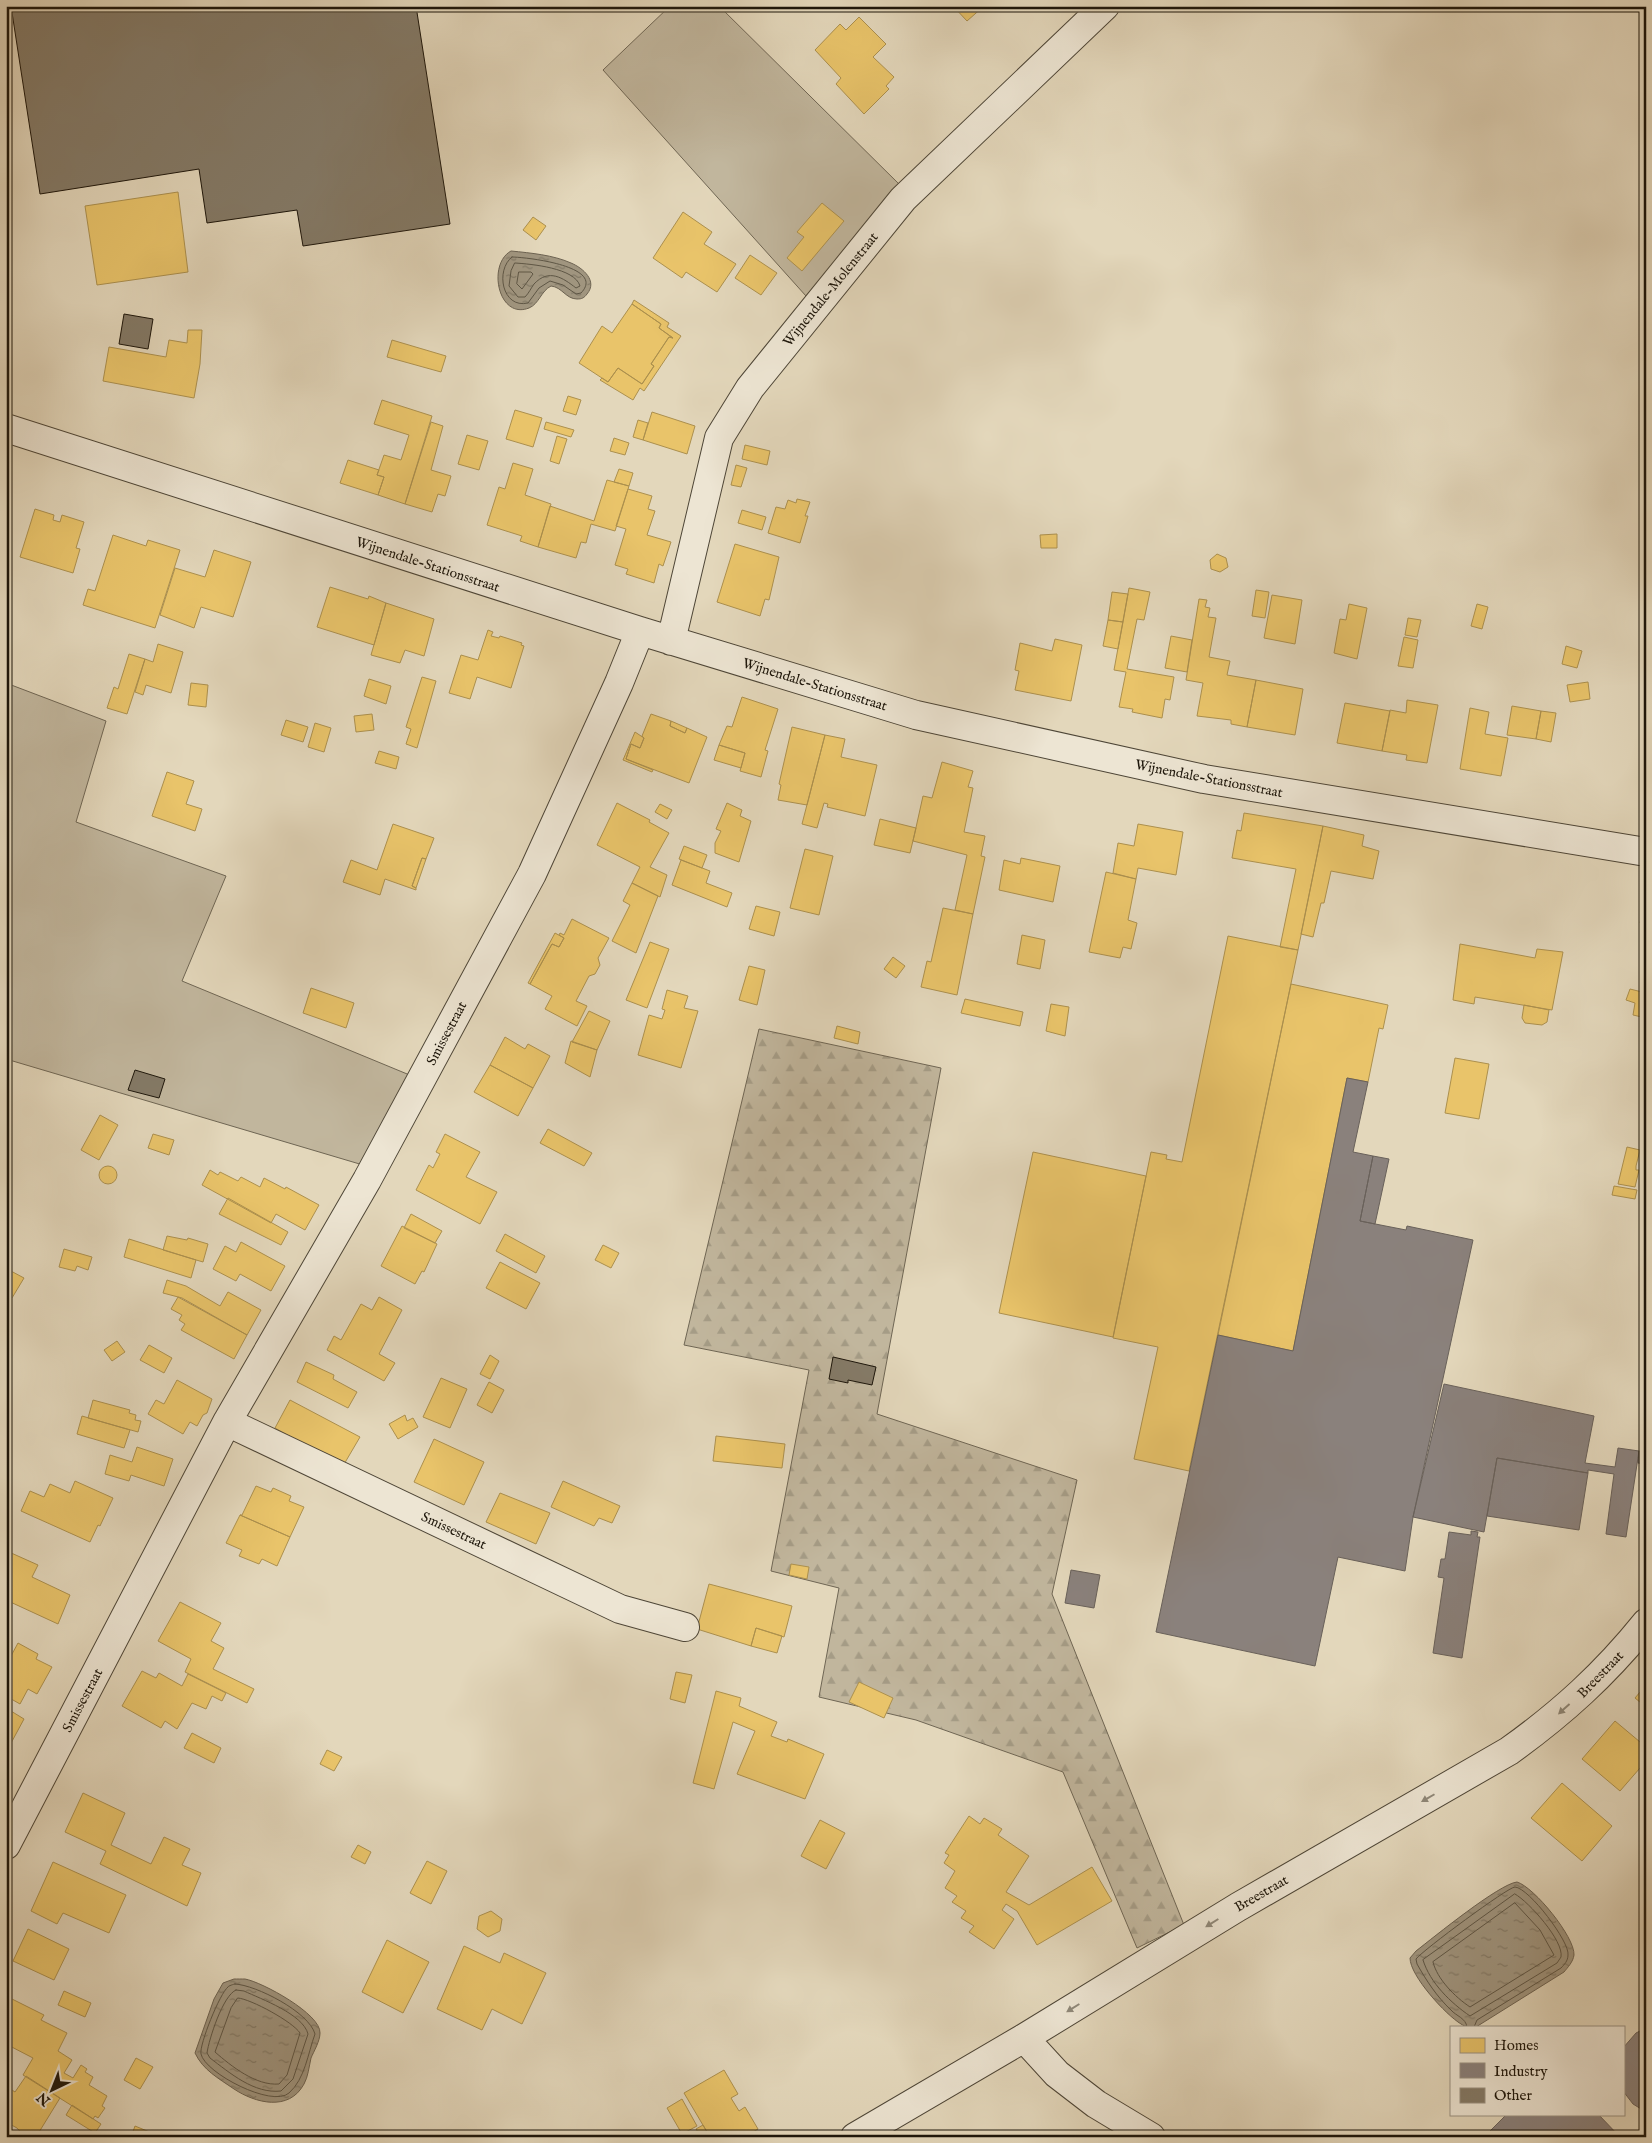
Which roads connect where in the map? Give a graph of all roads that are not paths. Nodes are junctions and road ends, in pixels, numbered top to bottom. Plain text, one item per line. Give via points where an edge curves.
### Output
1 (1105, 6) edge
2 (6, 428) edge
3 (640, 631) junction
4 (671, 641) junction
5 (1646, 852) edge
6 (227, 1422) junction
7 (1646, 1623) edge
8 (685, 1627) dead end
9 (6, 1845) edge
10 (1024, 2038) junction
11 (855, 2137) edge
12 (1151, 2137) edge

1 - 4 street, Wijnendale-Molenstraat via 903,199 750,388 719,438
2 - 3 street, Wijnendale-Stationsstraat
3 - 4 street, Wijnendale-Stationsstraat
3 - 6 street, Smissestraat via 532,874 367,1180
4 - 5 street, Wijnendale-Stationsstraat via 916,715 1204,779
6 - 8 street, Smissestraat via 620,1609
6 - 9 street, Smissestraat
7 -> 10 street, Breestraat via 1595,1682 1550,1722 1509,1752 1238,1907
10 - 11 street, Breestraat
10 - 12 street via 1065,2080 1096,2104

